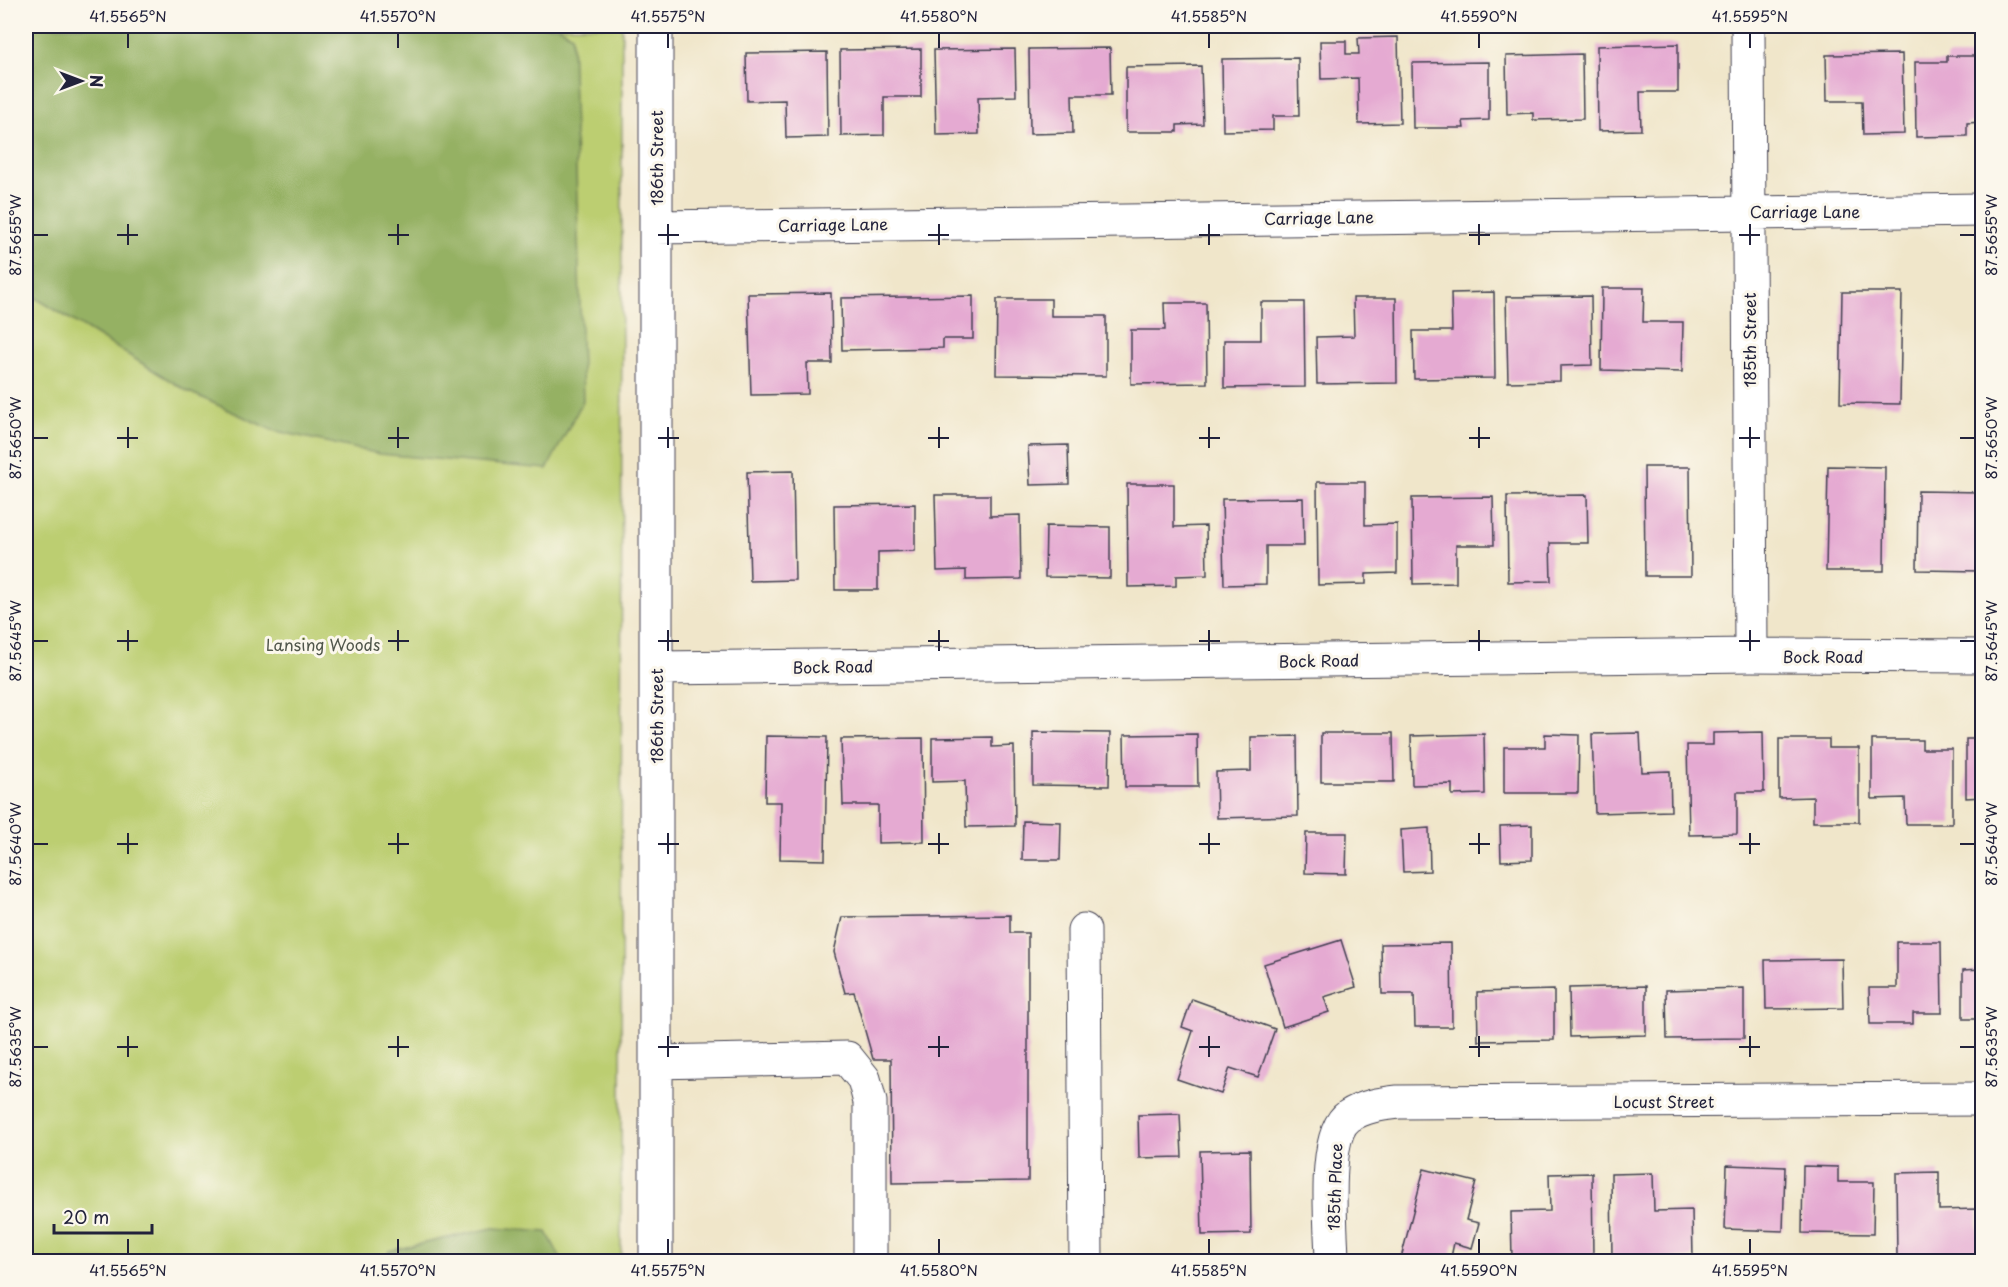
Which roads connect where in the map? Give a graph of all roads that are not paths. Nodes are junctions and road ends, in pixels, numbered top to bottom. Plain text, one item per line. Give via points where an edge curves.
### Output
1 (656, 26) edge
2 (1748, 26) edge
3 (1983, 210) edge
4 (1749, 212) junction
5 (656, 227) junction
6 (1751, 655) junction
7 (1983, 656) edge
8 (656, 668) junction
9 (1084, 930) dead end
10 (656, 1062) junction
11 (1983, 1100) edge
12 (1347, 1117) joint
13 (656, 1262) edge
14 (870, 1262) edge
15 (1086, 1262) edge
16 (1332, 1262) edge

1 - 5 street, 186th Street
2 - 4 street, 185th Street
3 - 4 street, Carriage Lane
4 - 5 street, Carriage Lane
4 - 6 street, 185th Street
5 - 8 street, 186th Street
6 - 7 street, Bock Road
6 - 8 street, Bock Road
8 - 10 street, 186th Street
9 - 15 street
10 - 13 street, 186th Street
10 - 14 street via 847,1058 864,1079 870,1102
11 - 12 street, Locust Street via 1398,1102 1372,1105
12 - 16 street, 185th Place via 1336,1135 1332,1161

